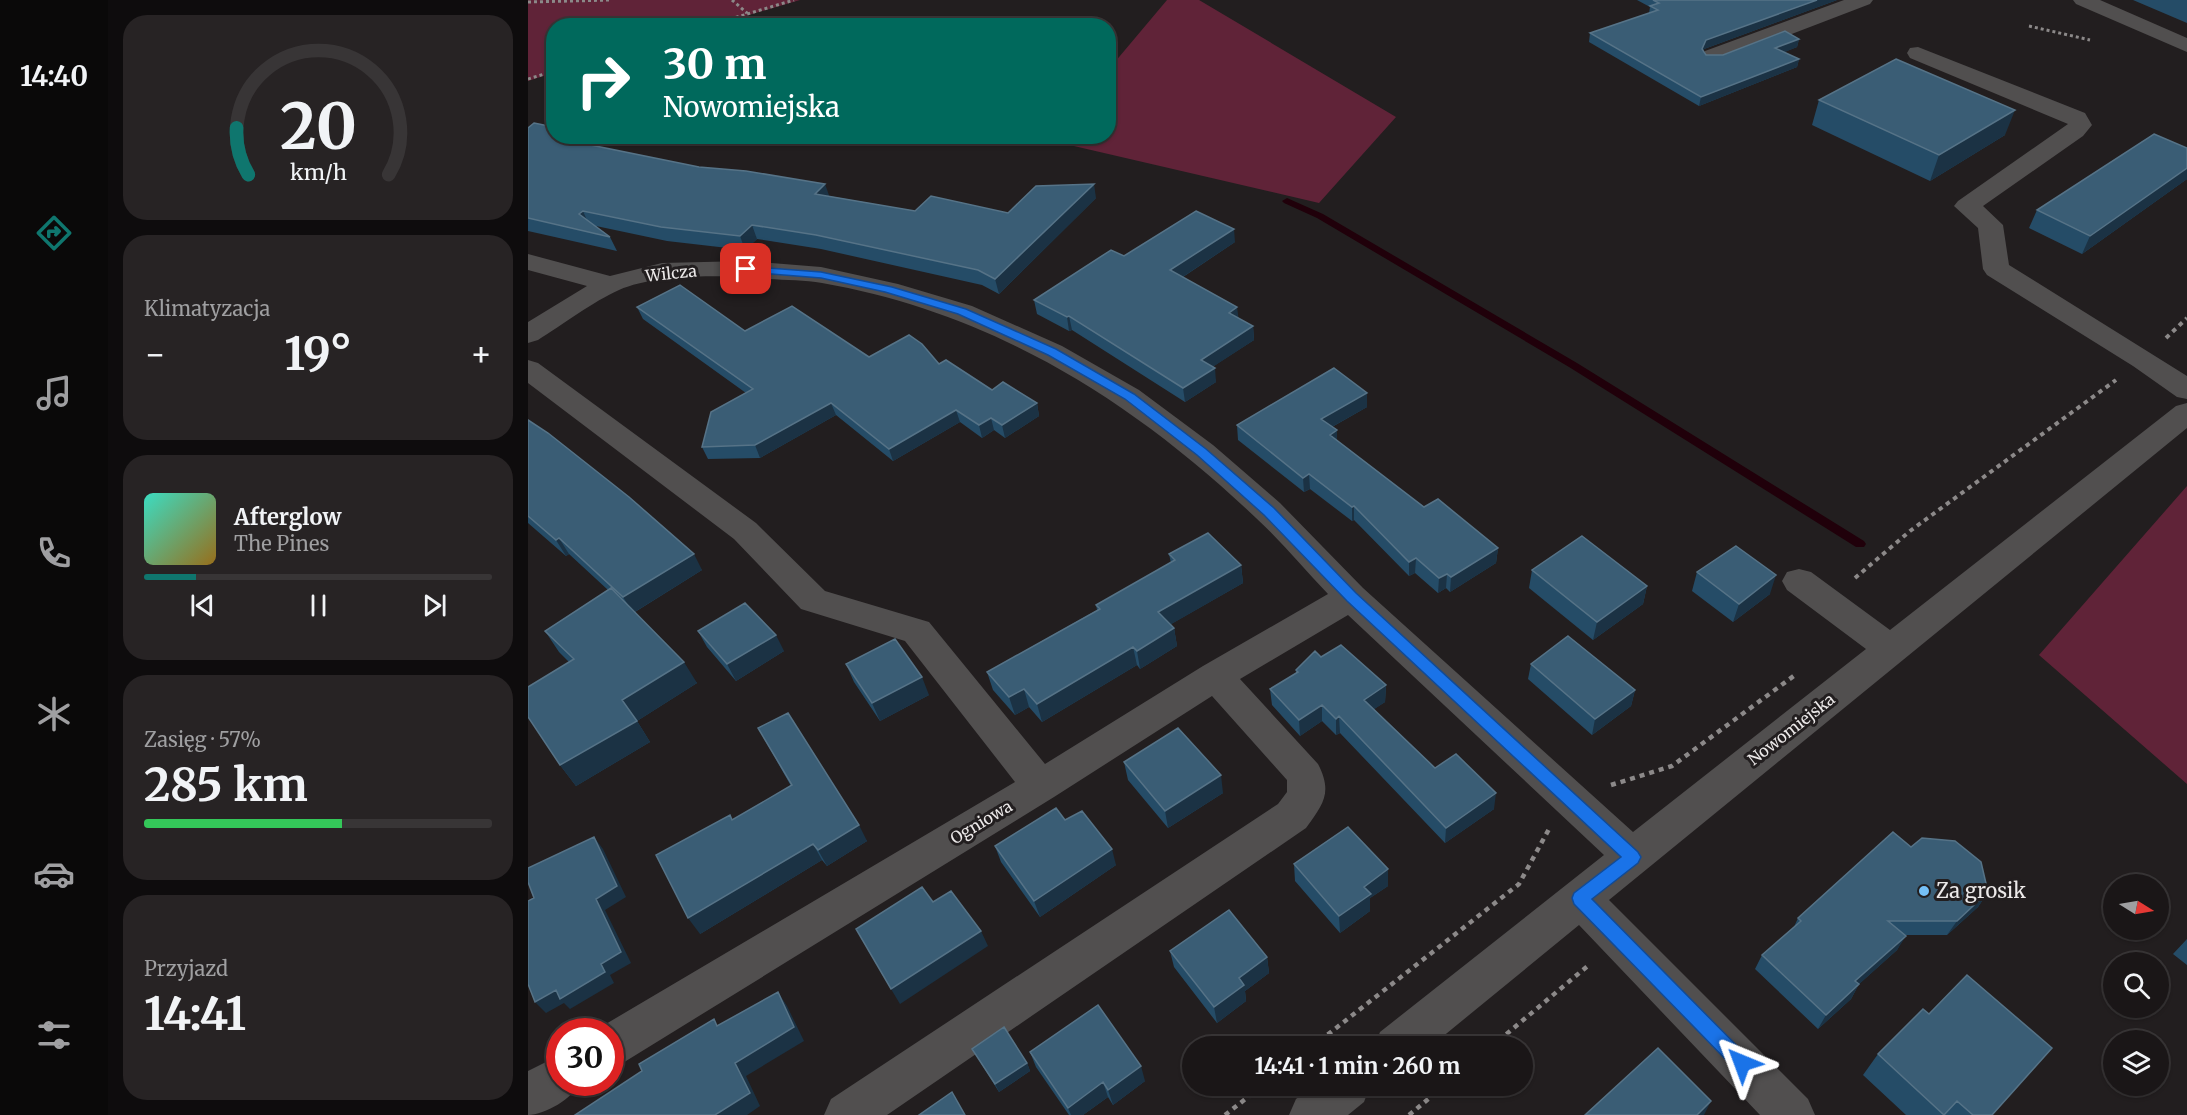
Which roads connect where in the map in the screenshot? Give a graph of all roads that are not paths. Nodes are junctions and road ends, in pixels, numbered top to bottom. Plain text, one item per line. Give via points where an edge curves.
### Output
1 (1863, 0) edge
2 (2083, 0) edge
3 (2187, 46) edge
4 (1918, 53) dead end
5 (1713, 56) edge
6 (528, 262) edge
7 (610, 284) junction
8 (528, 334) edge
9 (528, 369) edge
10 (2187, 390) edge
11 (2187, 413) edge
12 (1799, 581) dead end
13 (1352, 597) junction
14 (1892, 650) junction
15 (1216, 676) junction
16 (1041, 786) junction
17 (1632, 857) junction
18 (1580, 898) junction
19 (1410, 1036) edge
20 (624, 1038) edge
21 (546, 1085) edge
22 (528, 1096) edge
23 (1336, 1096) edge
24 (847, 1115) edge
25 (1312, 1115) edge
26 (1792, 1115) edge

1 - 5 street
2 - 3 street
4 - 10 street via 2077,118 2080,125 2075,131 1967,206 1990,225 1996,269
6 - 7 street
7 - 8 street, Wilcza
7 - 13 street, Wilcza via 662,271 746,269 821,275 962,312 1052,352 1130,396 1269,511
9 - 16 street via 745,531 813,600 917,631
11 - 14 street, Nowomiejska
12 - 14 street
13 - 15 street, Ogniowa
13 - 17 street, Wilcza
14 - 17 street, Nowomiejska
15 - 16 street, Ogniowa
15 - 24 street via 1305,775 1307,796 1292,816
16 - 20 street, Ogniowa
17 - 18 street, Nowomiejska
18 - 19 street, Nowomiejska
18 - 26 street
21 - 22 street
23 - 25 street

